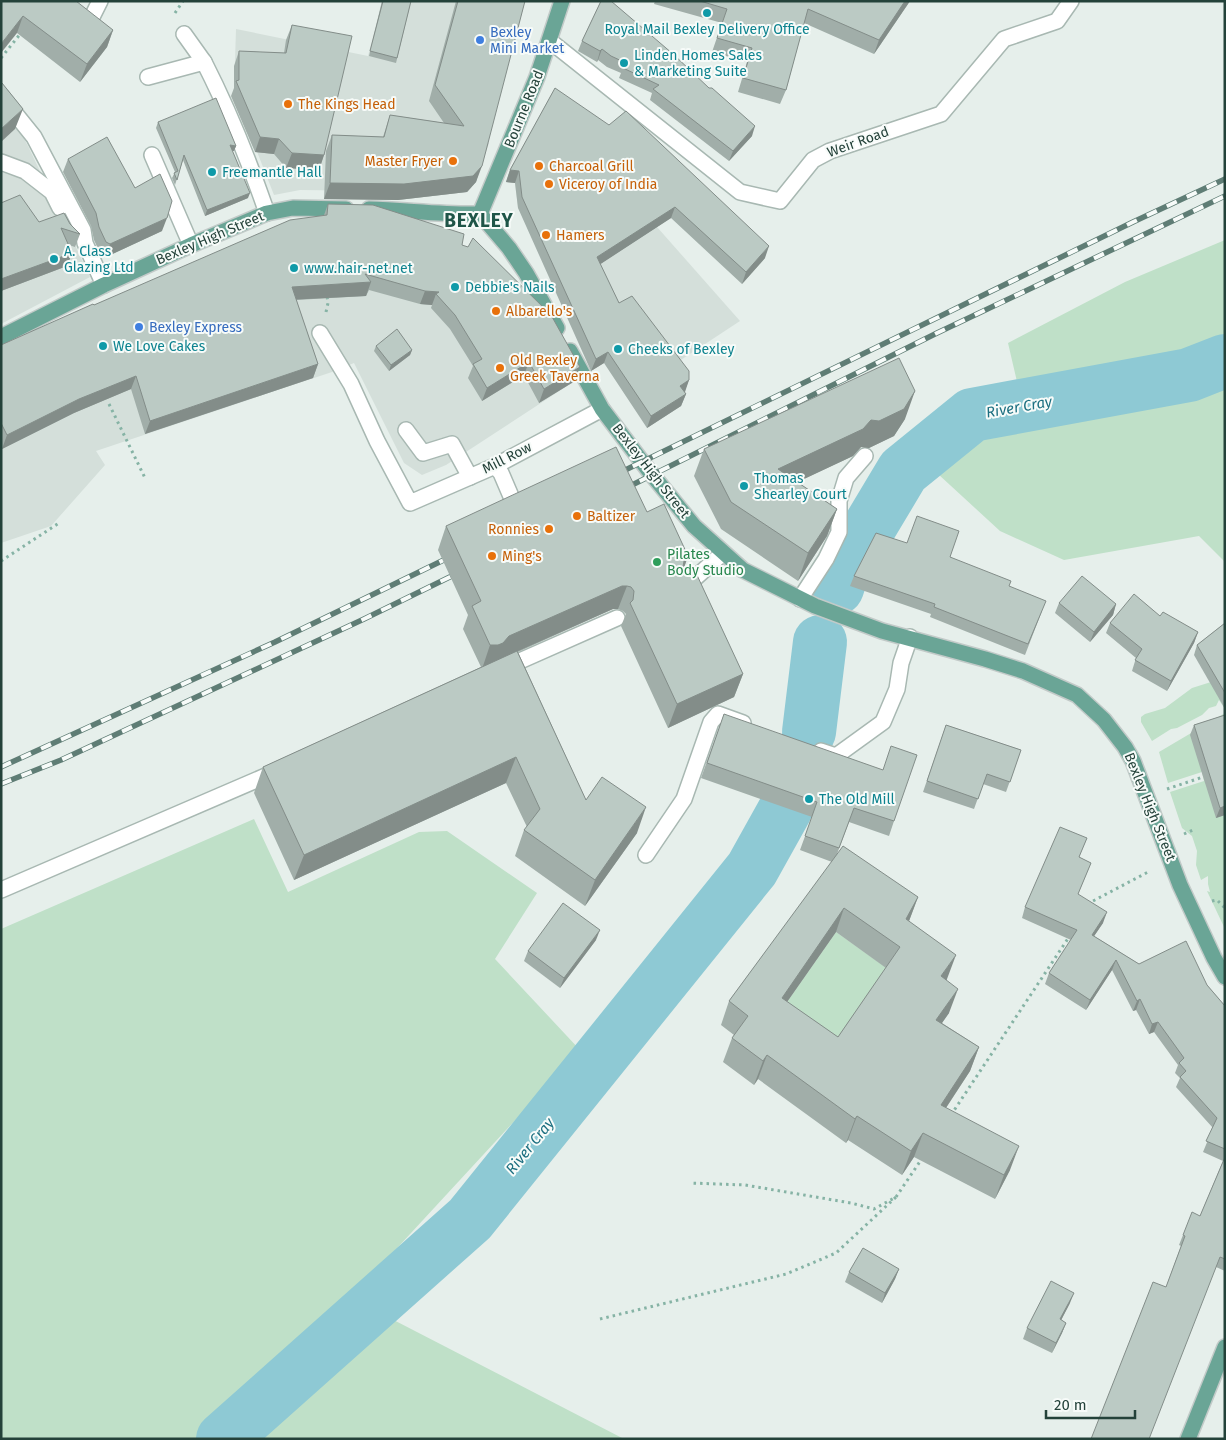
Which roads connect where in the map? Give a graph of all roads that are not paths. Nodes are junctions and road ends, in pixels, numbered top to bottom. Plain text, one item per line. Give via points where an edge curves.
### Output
1 (100, 1) edge
2 (562, 1) edge
3 (1071, 1) edge
4 (90, 21) edge
5 (184, 34) dead end
6 (550, 41) junction
7 (204, 62) junction
8 (148, 77) dead end
9 (1, 96) edge
10 (152, 155) dead end
11 (1, 162) edge
12 (267, 213) junction
13 (480, 214) junction
14 (85, 243) junction
15 (190, 246) junction
16 (104, 285) junction
17 (320, 333) dead end
18 (1, 337) edge
19 (602, 409) junction
20 (406, 430) dead end
21 (865, 456) edge
22 (495, 466) junction
23 (470, 477) junction
24 (514, 501) edge
25 (723, 553) junction
26 (684, 588) edge
27 (800, 599) junction
28 (617, 618) edge
29 (910, 637) junction
30 (504, 668) edge
31 (755, 727) edge
32 (809, 747) edge
33 (292, 765) edge
34 (646, 855) dead end
35 (1, 890) edge
36 (1225, 977) edge
37 (1225, 1346) edge
38 (1188, 1439) edge

1 - 4 street
2 - 6 main road, Bourne Road
3 - 6 street, Weir Road via 1057,21 1004,39 941,114 830,150 812,160 780,201 740,192
5 - 7 street
6 - 13 main road, Bourne Road
7 - 8 street
7 - 12 street via 249,161
9 - 14 street via 34,137 83,230
10 - 15 street
11 - 14 street via 25,171 52,192 73,233
12 - 13 main road, Bexley High Street via 293,208 320,208
12 - 15 main road, Bexley High Street
13 - 19 main road, Bexley High Street via 526,273
14 - 16 street
15 - 16 main road, Bexley High Street
16 - 18 main road, Bexley High Street
17 - 23 street, Mill Row via 351,384 376,441 410,504
19 - 22 street, Mill Row
19 - 25 main road, Bexley High Street via 694,526
20 - 23 street via 423,453 452,444
21 - 27 street via 846,478 838,501 839,532
22 - 23 street, Mill Row
22 - 24 street
25 - 26 street
25 - 27 main road, Bexley High Street via 743,570
27 - 29 main road, Bexley High Street via 882,631
28 - 30 street
29 - 32 street via 897,689 883,722 836,756
29 - 36 main road, Bexley High Street via 1023,671 1077,695 1104,720 1133,761 1180,885
31 - 34 street via 718,714 711,722 684,799
33 - 35 street
37 - 38 main road

